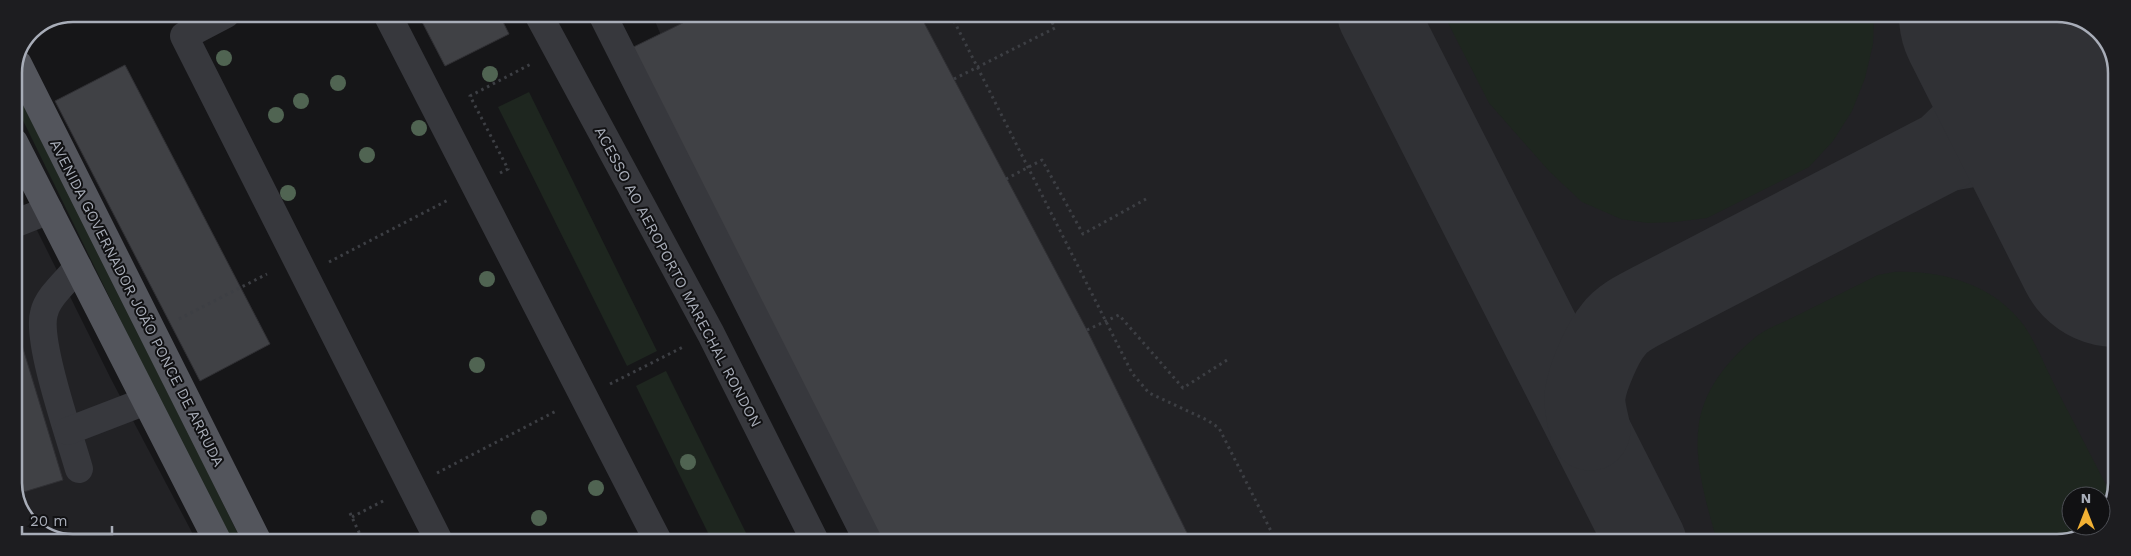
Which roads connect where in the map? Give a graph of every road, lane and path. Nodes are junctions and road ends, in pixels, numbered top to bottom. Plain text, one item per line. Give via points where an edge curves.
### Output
1 (211, 22) edge
2 (391, 22) edge
3 (542, 22) edge
4 (606, 22) edge
5 (955, 22) edge
6 (1052, 22) edge
7 (978, 66) junction
8 (22, 72) edge
9 (954, 79) dead end
10 (22, 158) edge
11 (1029, 167) junction
12 (1006, 179) dead end
13 (1146, 199) dead end
14 (49, 210) junction
15 (22, 221) edge
16 (78, 267) junction
17 (267, 274) dead end
18 (1107, 321) junction
19 (1087, 330) dead end
20 (152, 333) junction
21 (711, 334) junction
22 (1227, 360) dead end
23 (584, 397) junction
24 (146, 401) junction
25 (68, 432) junction
26 (79, 469) dead end
27 (411, 487) junction
28 (350, 512) dead end
29 (352, 518) junction
30 (214, 534) edge
31 (255, 534) edge
32 (360, 534) edge
33 (435, 534) edge
34 (654, 534) edge
35 (811, 534) edge
36 (864, 534) edge
37 (1272, 534) edge

1 - 27 lane via 184,36
2 - 23 lane
3 - 21 lane, ACESSO AO AEROPORTO MARECHAL RONDON
4 - 36 lane
5 - 7 path
6 - 7 path, bridge via 1055,28
7 - 9 path, bridge
7 - 11 path
8 - 20 main road, AVENIDA GOVERNADOR JOÃO PONCE DE ARRUDA
10 - 14 main road
11 - 12 path, bridge
11 - 13 path, bridge via 1042,160 1083,234
11 - 18 path
14 - 15 lane
14 - 16 main road
16 - 24 main road
16 - 25 lane via 50,300 42,326
17 - 20 path
18 - 19 path, bridge
18 - 22 path, bridge via 1119,315 1183,388
18 - 37 path via 1142,387 1157,398 1219,428
20 - 31 main road, AVENIDA GOVERNADOR JOÃO PONCE DE ARRUDA
21 - 23 path
21 - 35 lane, ACESSO AO AEROPORTO MARECHAL RONDON
23 - 27 path
23 - 34 lane
24 - 25 lane
24 - 30 main road
25 - 26 lane
27 - 29 path
27 - 33 lane
28 - 29 path
29 - 32 path

